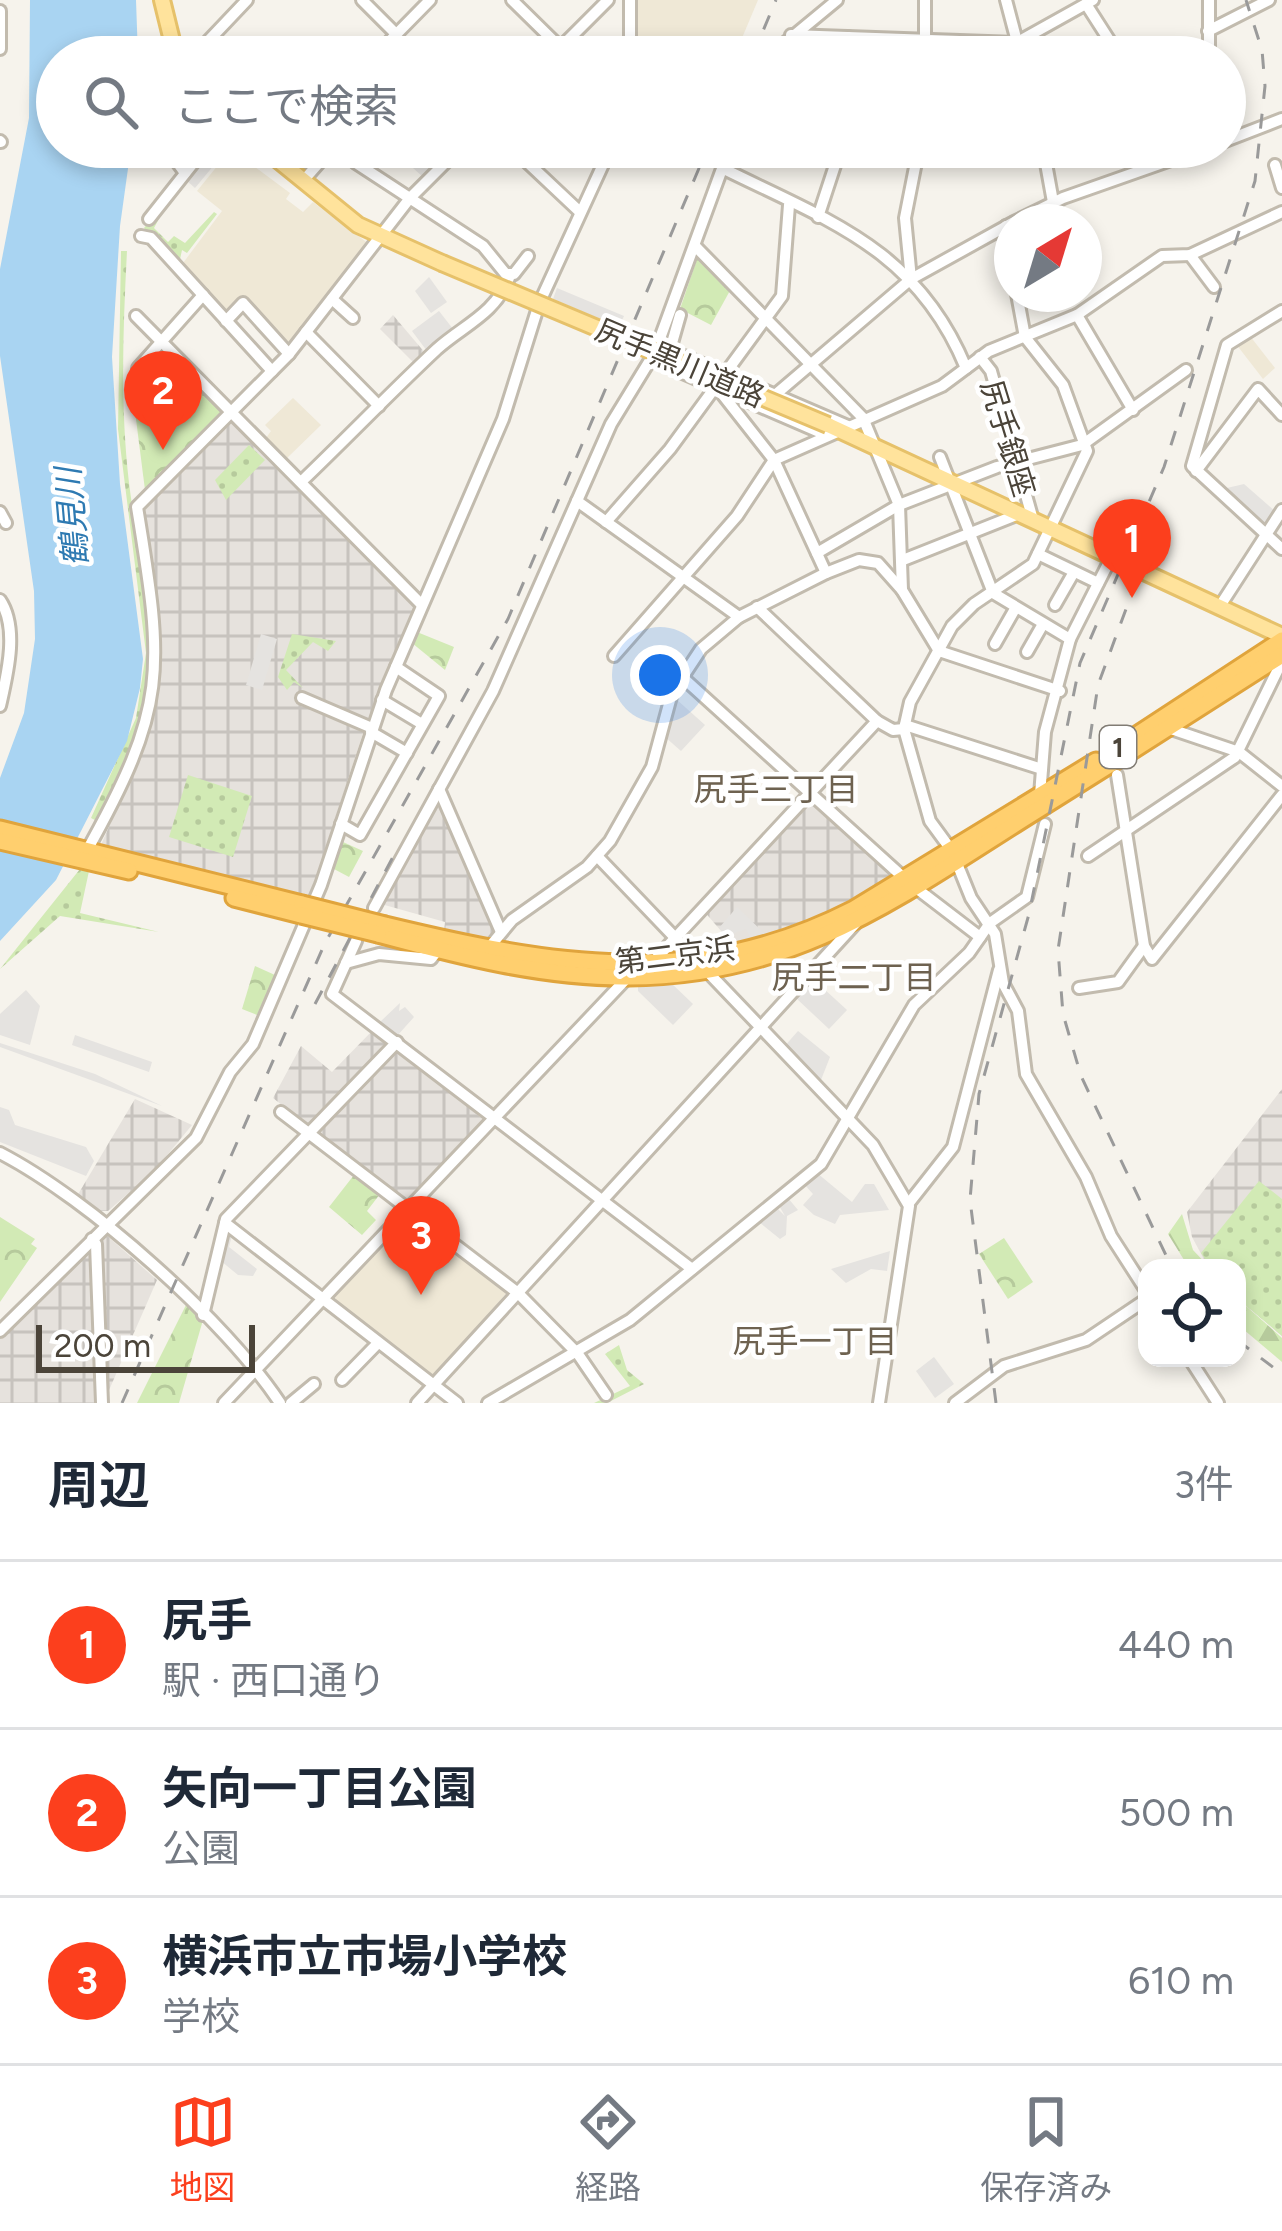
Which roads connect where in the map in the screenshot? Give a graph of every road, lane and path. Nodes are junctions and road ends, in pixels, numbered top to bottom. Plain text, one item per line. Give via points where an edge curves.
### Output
1 (162, 0) edge
2 (247, 0) edge
3 (362, 0) edge
4 (430, 0) edge
5 (512, 0) edge
6 (608, 0) edge
7 (630, 0) edge
8 (837, 0) edge
9 (925, 0) edge
10 (1006, 0) edge
11 (1209, 0) edge
12 (1269, 0) edge
13 (1090, 2) edge
14 (0, 11) edge
15 (1208, 32) junction
16 (396, 34) joint
17 (791, 34) joint
18 (171, 36) edge
19 (212, 36) edge
20 (545, 36) edge
21 (577, 36) edge
22 (630, 36) edge
23 (829, 36) edge
24 (925, 36) edge
25 (1014, 36) edge
26 (1029, 36) edge
27 (1109, 36) edge
28 (1208, 36) edge
29 (0, 49) edge
30 (1282, 119) edge
31 (1246, 133) edge
32 (1275, 165) dead end
33 (181, 168) edge
34 (189, 168) edge
35 (287, 168) edge
36 (317, 168) edge
37 (367, 168) edge
38 (440, 168) edge
39 (533, 168) edge
40 (601, 168) edge
41 (722, 168) joint
42 (834, 168) edge
43 (915, 168) edge
44 (1047, 168) edge
45 (1149, 168) edge
46 (185, 173) junction
47 (303, 182) junction
48 (1282, 188) edge
49 (410, 198) junction
50 (1053, 202) junction
51 (1049, 204) edge
52 (789, 205) junction
53 (580, 212) junction
54 (1282, 212) edge
55 (818, 217) junction
56 (149, 219) dead end
57 (994, 234) edge
58 (141, 236) dead end
59 (381, 237) junction
60 (694, 246) junction
61 (1190, 255) junction
62 (528, 256) dead end
63 (507, 274) junction
64 (911, 280) junction
65 (1214, 287) dead end
66 (202, 295) junction
67 (332, 299) junction
68 (539, 304) junction
69 (1282, 311) edge
70 (1020, 312) edge
71 (680, 315) dead end
72 (1077, 315) junction
73 (136, 316) dead end
74 (353, 318) dead end
75 (766, 318) junction
76 (226, 321) junction
77 (306, 332) junction
78 (1025, 337) junction
79 (163, 340) junction
80 (289, 354) junction
81 (980, 357) junction
82 (659, 359) junction
83 (809, 361) junction
84 (138, 368) dead end
85 (966, 368) junction
86 (1186, 370) dead end
87 (272, 371) junction
88 (726, 373) junction
89 (717, 388) junction
90 (775, 393) junction
91 (379, 406) junction
92 (762, 406) junction
93 (233, 410) junction
94 (1133, 410) junction
95 (1282, 416) edge
96 (863, 418) junction
97 (835, 429) junction
98 (1088, 442) junction
99 (876, 448) junction
100 (940, 458) dead end
101 (774, 460) junction
102 (1017, 462) junction
103 (1196, 471) junction
104 (302, 482) junction
105 (955, 484) junction
106 (577, 501) junction
107 (899, 505) junction
108 (1282, 510) edge
109 (1026, 517) junction
110 (606, 522) junction
111 (1051, 528) junction
112 (1265, 534) junction
113 (969, 536) junction
114 (1282, 549) edge
115 (817, 554) junction
116 (1038, 554) junction
117 (1112, 556) junction
118 (903, 560) junction
119 (1074, 572) junction
120 (826, 573) junction
121 (683, 577) junction
122 (1098, 584) junction
123 (902, 590) junction
124 (993, 592) junction
125 (0, 600) edge
126 (422, 604) junction
127 (1055, 605) dead end
128 (1220, 606) junction
129 (757, 607) junction
130 (1015, 609) junction
131 (739, 617) junction
132 (1042, 624) junction
133 (1282, 638) edge
134 (1070, 639) junction
135 (995, 644) dead end
136 (938, 651) junction
137 (1027, 652) dead end
138 (614, 656) dead end
139 (1282, 658) edge
140 (395, 667) junction
141 (681, 676) junction
142 (1060, 691) junction
143 (302, 698) dead end
144 (382, 700) junction
145 (0, 706) edge
146 (1134, 717) dead end
147 (877, 721) junction
148 (422, 724) junction
149 (1161, 726) junction
150 (905, 727) junction
151 (371, 730) junction
152 (1239, 752) junction
153 (407, 753) junction
154 (1042, 769) junction
155 (1118, 775) dead end
156 (1282, 786) edge
157 (440, 789) junction
158 (810, 792) junction
159 (1040, 795) junction
160 (1282, 795) edge
161 (341, 824) junction
162 (1045, 824) dead end
163 (0, 830) edge
164 (1126, 832) junction
165 (0, 841) edge
166 (79, 855) junction
167 (597, 856) junction
168 (955, 856) junction
169 (1088, 856) dead end
170 (910, 884) junction
171 (374, 908) dead end
172 (856, 923) junction
173 (990, 923) junction
174 (382, 929) junction
175 (501, 932) junction
176 (674, 936) junction
177 (980, 937) junction
178 (356, 941) dead end
179 (1144, 946) junction
180 (438, 950) junction
181 (487, 950) junction
182 (345, 963) junction
183 (652, 963) junction
184 (700, 964) junction
185 (999, 970) junction
186 (628, 977) junction
187 (1079, 988) dead end
188 (760, 1029) junction
189 (398, 1042) junction
190 (281, 1112) dead end
191 (496, 1118) junction
192 (849, 1122) junction
193 (310, 1132) junction
194 (0, 1153) edge
195 (604, 1200) junction
196 (909, 1203) junction
197 (410, 1209) junction
198 (225, 1223) junction
199 (103, 1226) junction
200 (92, 1239) junction
201 (692, 1269) junction
202 (1138, 1280) edge
203 (518, 1293) junction
204 (324, 1299) junction
205 (1138, 1302) edge
206 (203, 1315) junction
207 (0, 1330) edge
208 (378, 1343) junction
209 (575, 1351) junction
210 (1195, 1367) edge
211 (257, 1369) junction
212 (342, 1380) dead end
213 (314, 1384) dead end
214 (434, 1385) junction
215 (606, 1395) dead end
216 (102, 1403) edge
217 (224, 1403) edge
218 (280, 1403) edge
219 (291, 1403) edge
220 (417, 1403) edge
221 (457, 1403) edge
222 (488, 1403) edge
223 (879, 1403) edge
224 (955, 1403) edge
225 (1218, 1403) edge

1 - 18 main road
2 - 19 street
3 - 16 street
4 - 16 street
5 - 20 street
6 - 21 street
7 - 22 street
8 - 17 street
9 - 24 street
10 - 25 street
11 - 15 street
12 - 15 street
13 - 26 street
13 - 27 street
14 - 29 street
15 - 28 street
17 - 23 street
30 - 31 street
32 - 48 street
33 - 46 street
34 - 46 street
35 - 47 main road, 尻手黒川道路
36 - 47 street
37 - 49 street
38 - 49 street
39 - 53 street
40 - 53 street
41 - 52 street, 尻手銀座
41 - 60 street
42 - 55 street
43 - 64 street via 905,218
44 - 50 street
45 - 50 street
46 - 56 street
47 - 59 main road, 尻手黒川道路
49 - 59 street
49 - 63 street via 483,246
50 - 51 street
52 - 55 street, 尻手銀座
52 - 75 street via 782,296
53 - 68 street
54 - 61 street, 尻手銀座
55 - 64 street, 尻手銀座 via 873,244
57 - 64 street
58 - 66 street
59 - 67 street
59 - 68 main road, 尻手黒川道路, bridge
60 - 75 street
60 - 82 street
61 - 65 street
61 - 72 street, 尻手銀座 via 1162,256
62 - 63 street
63 - 91 street via 502,296 485,314
64 - 83 street
64 - 85 street, 尻手銀座 via 946,321
66 - 76 street
66 - 79 street
67 - 74 street
67 - 77 street
68 - 82 main road, 尻手黒川道路, bridge
68 - 126 street via 495,440
69 - 103 street via 1227,345
70 - 78 street
71 - 88 street via 670,350
72 - 78 street, 尻手銀座
72 - 94 street
73 - 79 street
75 - 83 street
75 - 88 street
76 - 80 street via 243,303
76 - 87 street
77 - 80 street
77 - 91 street
78 - 81 street, 尻手銀座
78 - 98 street via 1053,368
79 - 84 street
79 - 93 street
80 - 87 street
81 - 85 street, 尻手銀座
81 - 102 street, 尻手銀座
82 - 89 street
82 - 97 main road, 尻手黒川道路, bridge
82 - 106 street via 611,424
83 - 90 street
83 - 96 street
85 - 96 street, 尻手銀座
86 - 94 street
87 - 93 street
88 - 89 street
88 - 90 street
89 - 92 street
89 - 101 street
89 - 110 street
90 - 92 street
90 - 97 street
91 - 104 street
92 - 97 street
93 - 104 street
93 - 166 street via 137,507 154,609 155,691 138,752
94 - 98 street
95 - 103 street via 1258,389
96 - 97 street, 尻手銀座
96 - 99 street
97 - 99 main road, 尻手黒川道路
97 - 101 street, 尻手銀座
98 - 102 street
98 - 111 street
99 - 105 main road, 尻手黒川道路
99 - 107 street
100 - 105 street
101 - 115 street
101 - 121 street
102 - 105 street
102 - 109 street, 尻手銀座
103 - 112 street
104 - 126 street
105 - 107 street
105 - 109 main road, 尻手黒川道路
105 - 113 street
106 - 110 street
106 - 157 street
107 - 115 street
107 - 118 street
108 - 112 street
109 - 111 main road, 尻手黒川道路
109 - 113 street
110 - 121 street
111 - 116 street
111 - 117 main road, 尻手黒川道路
112 - 114 street
112 - 128 street
113 - 118 street
113 - 124 street
115 - 120 street
116 - 119 street
116 - 124 street
117 - 122 street
117 - 128 main road, 尻手黒川道路
118 - 123 street
119 - 122 street
119 - 127 street
120 - 123 street via 872,560
120 - 129 street
121 - 131 street
121 - 138 street
122 - 134 street
123 - 136 street
124 - 130 street
124 - 136 street via 958,618
125 - 145 street via 9,629
126 - 140 street
128 - 133 main road, 尻手黒川道路
129 - 131 street
129 - 147 street
130 - 132 street
130 - 135 street
131 - 141 street
132 - 134 street
132 - 137 street
133 - 149 highway, 第二京浜 / 1
134 - 142 street
136 - 142 street
136 - 150 street
139 - 149 highway, 第二京浜 / 1
139 - 152 street
140 - 144 street
140 - 148 street via 439,696
141 - 158 street
141 - 167 street via 652,766
142 - 154 street
143 - 151 street
144 - 148 street
144 - 151 street
146 - 149 street
147 - 150 street
147 - 158 street
148 - 153 street
149 - 152 street
149 - 159 highway, 第二京浜 / 1
149 - 168 highway, 第二京浜 / 1
150 - 154 street
150 - 168 street via 930,821
151 - 153 street
151 - 161 street
152 - 156 street
152 - 164 street
153 - 161 street via 360,836
154 - 159 street
155 - 164 street
157 - 171 street
157 - 175 street
158 - 170 street
158 - 176 street
159 - 168 highway, 第二京浜 / 1
160 - 179 street via 1152,959
161 - 199 street via 253,1045 196,1138
162 - 173 street via 1027,897
163 - 166 highway, 第二京浜 / 1
164 - 169 street
164 - 179 street
165 - 166 highway, 第二京浜 / 1
166 - 174 highway, 第二京浜 / 1, bridge
167 - 175 street
167 - 176 street
168 - 170 highway, 第二京浜 / 1
168 - 173 street
170 - 172 highway, 第二京浜 / 1
170 - 177 street
170 - 184 highway, 第二京浜 / 1 via 815,928
172 - 184 highway, 第二京浜 / 1 via 819,942
172 - 188 street
173 - 177 street
173 - 185 street
174 - 180 highway, 第二京浜 / 1
174 - 181 highway, 第二京浜 / 1
175 - 181 street
176 - 183 street
176 - 184 street
177 - 192 street via 914,1005
178 - 182 street
179 - 187 street via 1118,982
180 - 182 street via 431,959 379,954
180 - 186 highway, 第二京浜 / 1 via 544,972
181 - 183 highway, 第二京浜 / 1 via 560,962
182 - 189 street via 332,994
183 - 184 highway, 第二京浜 / 1
184 - 186 highway, 第二京浜 / 1
184 - 188 street
185 - 196 street via 953,1147
185 - 202 street via 1018,1011 1026,1073
186 - 191 street
188 - 192 street
188 - 195 street
189 - 191 street
189 - 193 street
190 - 193 street
191 - 195 street
191 - 197 street
192 - 196 street via 890,1167
192 - 201 street via 820,1164
193 - 197 street
193 - 198 street
194 - 199 street
195 - 201 street
195 - 203 street
196 - 223 street
197 - 203 street
197 - 204 street
198 - 204 street
198 - 206 street
199 - 200 street
199 - 206 street
200 - 207 street
200 - 216 street
201 - 209 street via 630,1321
203 - 209 street
203 - 214 street
204 - 208 street
204 - 211 street
205 - 224 street via 1086,1340 1004,1366
206 - 211 street
208 - 212 street
208 - 214 street
209 - 215 street
209 - 222 street
210 - 225 street
211 - 217 street
211 - 218 street
213 - 219 street
214 - 220 street
214 - 221 street

